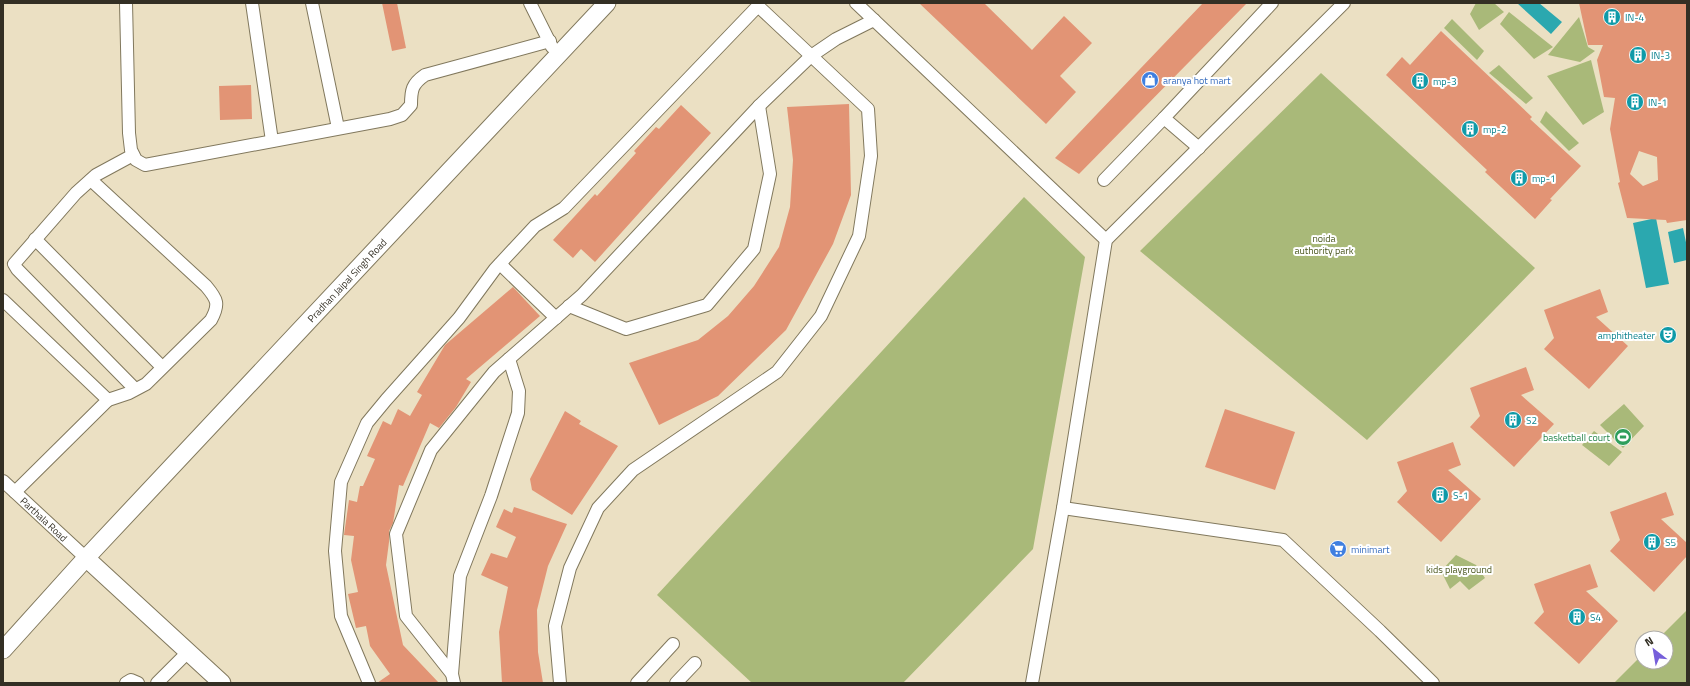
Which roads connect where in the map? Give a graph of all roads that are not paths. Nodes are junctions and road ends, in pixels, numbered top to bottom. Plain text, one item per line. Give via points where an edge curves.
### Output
1 (126, 3) edge
2 (252, 3) edge
3 (312, 3) edge
4 (530, 3) edge
5 (607, 3) edge
6 (856, 3) edge
7 (1272, 3) edge
8 (1344, 3) edge
9 (759, 4) edge
10 (874, 20) junction
11 (550, 41) junction
12 (811, 56) junction
13 (556, 58) junction
14 (759, 106) junction
15 (1164, 118) junction
16 (338, 128) junction
17 (272, 141) junction
18 (1199, 148) junction
19 (133, 155) junction
20 (91, 180) junction
21 (1104, 180) dead end
22 (35, 239) junction
23 (1106, 240) junction
24 (500, 264) junction
25 (3, 300) edge
26 (569, 306) junction
27 (556, 318) junction
28 (509, 359) junction
29 (162, 368) junction
30 (135, 389) junction
31 (108, 400) junction
32 (3, 481) edge
33 (16, 492) junction
34 (1063, 508) junction
35 (86, 558) junction
36 (673, 644) dead end
37 (3, 650) edge
38 (188, 652) junction
39 (695, 663) dead end
40 (453, 678) edge
41 (126, 683) edge
42 (138, 683) edge
43 (156, 683) edge
44 (222, 683) edge
45 (369, 683) edge
46 (560, 683) edge
47 (637, 683) edge
48 (676, 683) edge
49 (1032, 683) edge
50 (1433, 683) edge

1 - 19 street via 129,133
2 - 17 street
3 - 16 street
4 - 11 street
5 - 13 street, Pradhan Jaipal Singh Road
6 - 10 street
7 - 15 street
8 - 18 street
9 - 12 street
9 - 24 street via 564,208 535,226
10 - 12 street via 836,39
10 - 23 street
11 - 13 street
11 - 16 street via 425,75 415,82 411,92 411,105 402,115
12 - 14 street
12 - 46 street via 868,109 871,156 859,236 821,316 777,372 633,470 598,508 570,568 554,626
13 - 35 street, Pradhan Jaipal Singh Road
14 - 26 street
14 - 26 street via 770,174 754,248 707,305 626,329
15 - 18 street
15 - 21 street
16 - 17 street
17 - 19 street via 145,164 136,160
18 - 23 street
19 - 20 street
20 - 22 street
20 - 29 street via 214,296 217,304 210,320
22 - 29 street
22 - 30 street via 14,264 17,269
23 - 34 street
24 - 27 street
24 - 45 street via 459,318 367,423 341,482 335,551 341,616
25 - 31 street
26 - 27 street
27 - 28 street
28 - 40 street via 518,391 518,413 492,496 460,576
28 - 40 street via 494,372 431,450 396,534 406,616
29 - 30 street via 146,384
30 - 31 street
31 - 33 street
32 - 33 street, Parthala Road
33 - 35 street, Parthala Road
34 - 49 street
34 - 50 street via 1283,540
35 - 37 street, Pradhan Jaipal Singh Road
35 - 38 street
36 - 47 street
38 - 43 street
38 - 44 street
39 - 48 street
41 - 42 street via 131,680

